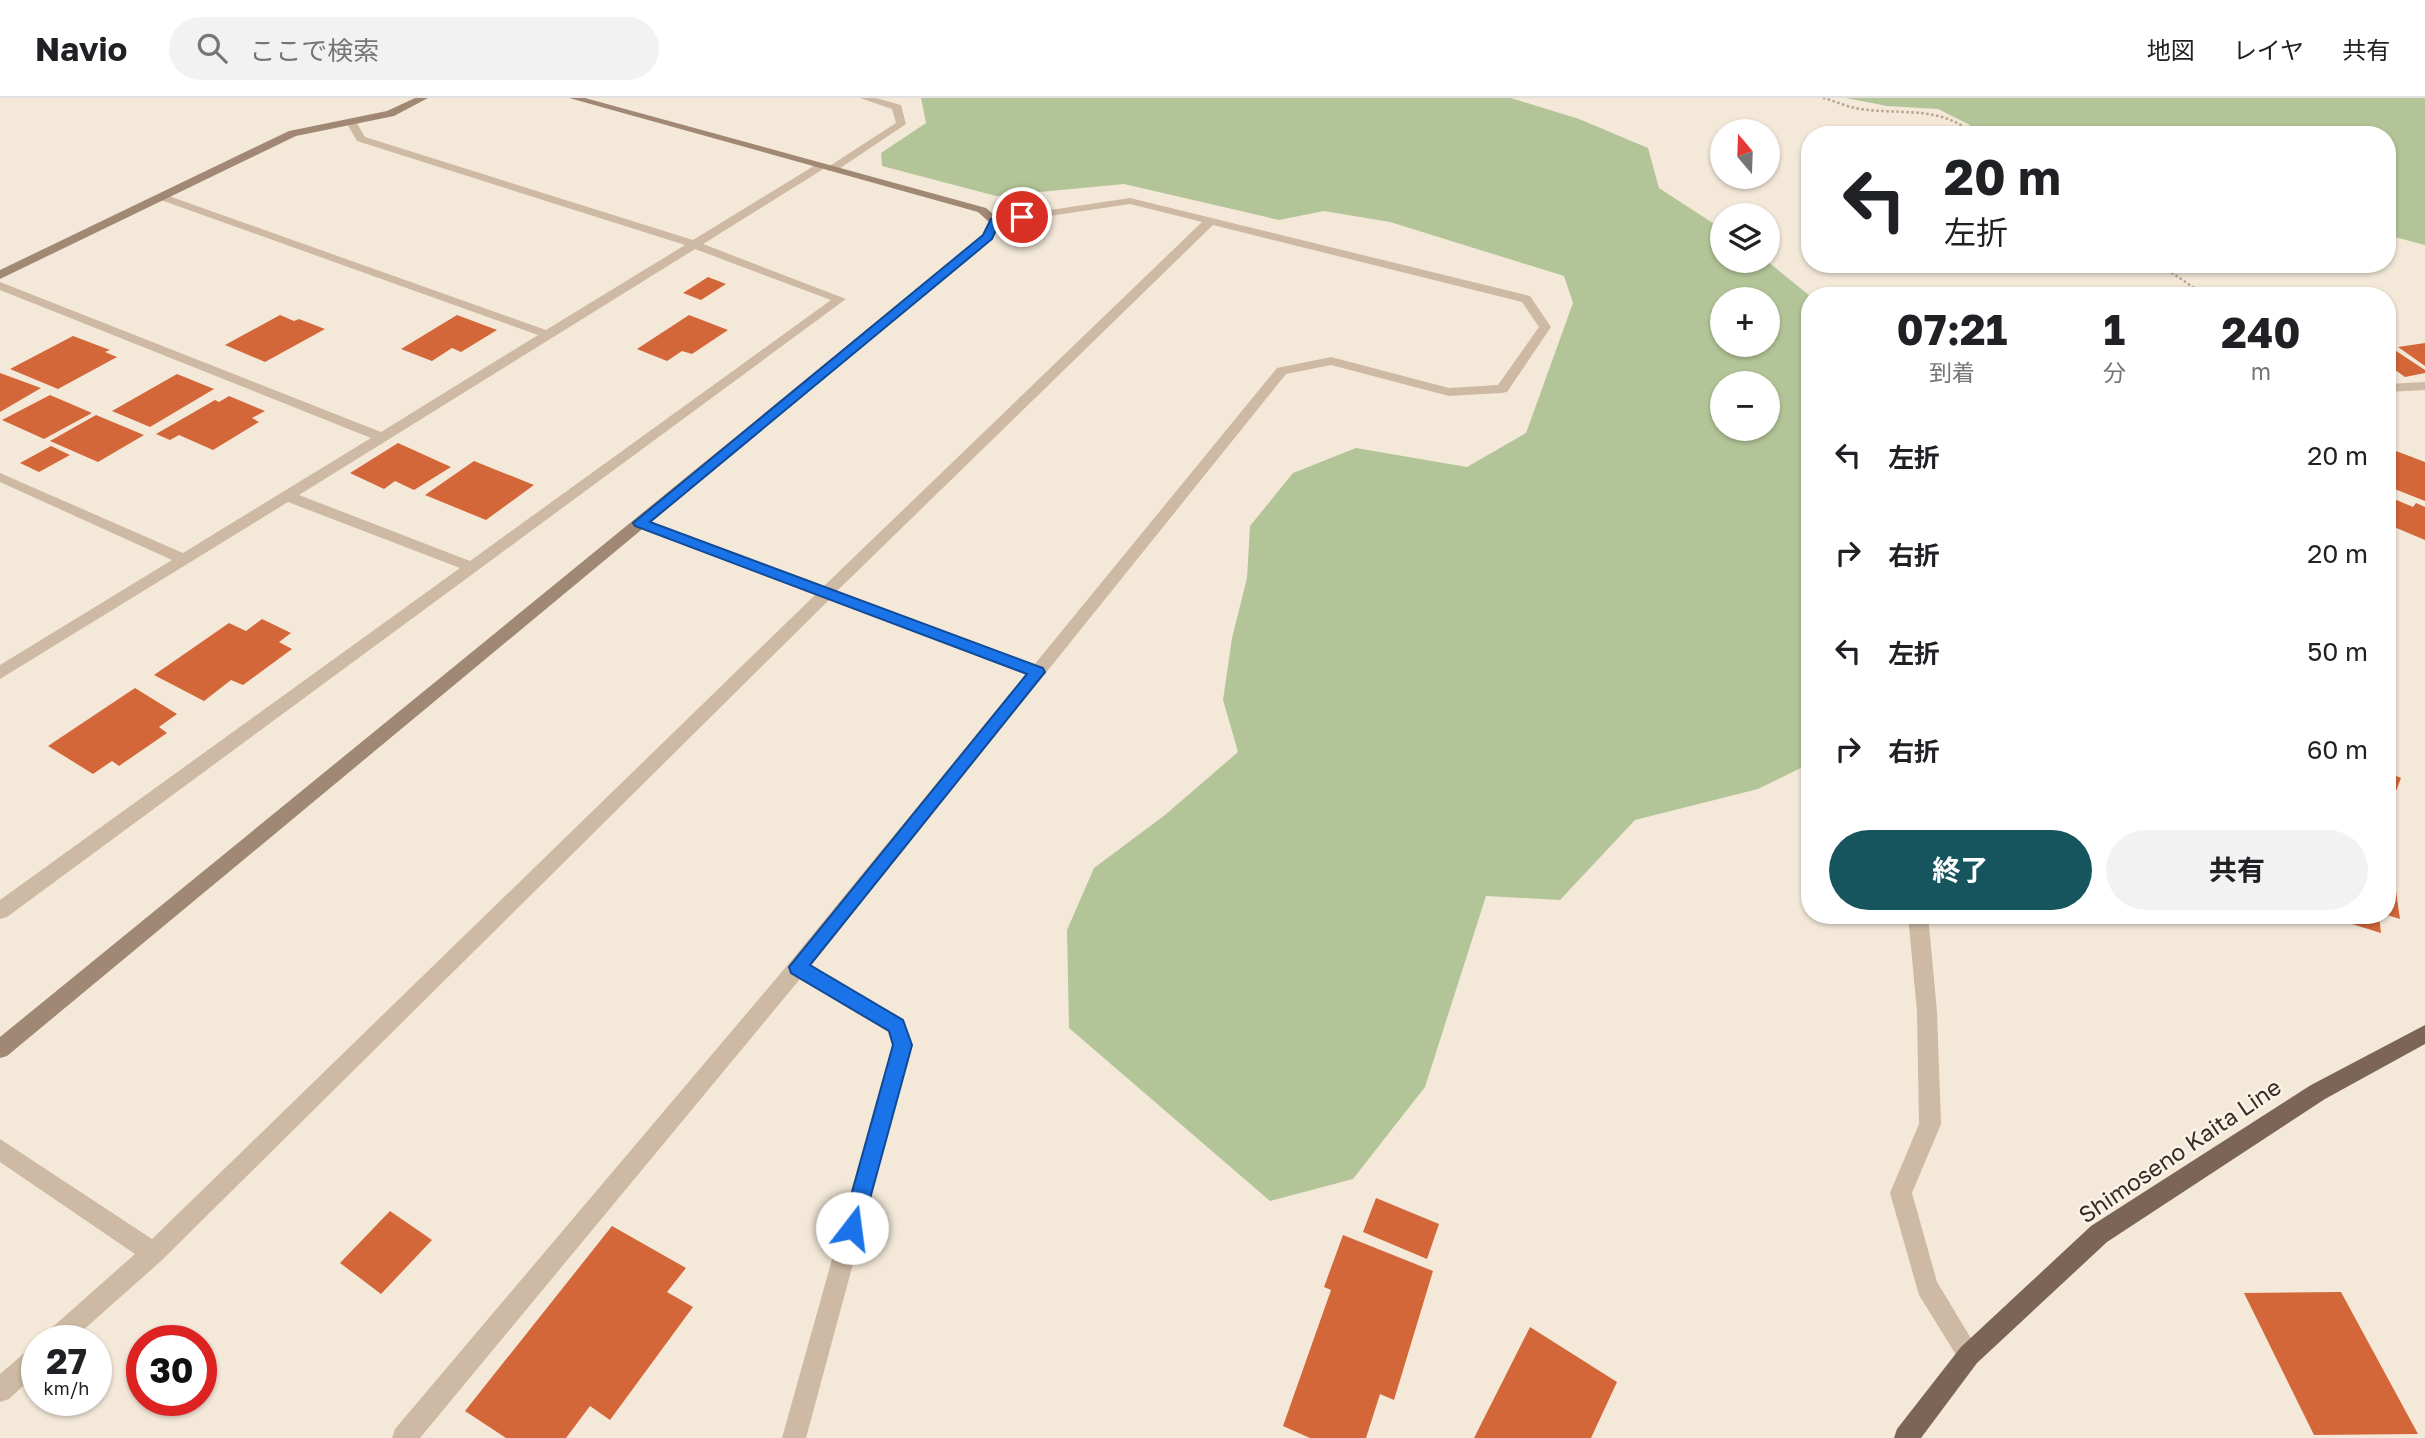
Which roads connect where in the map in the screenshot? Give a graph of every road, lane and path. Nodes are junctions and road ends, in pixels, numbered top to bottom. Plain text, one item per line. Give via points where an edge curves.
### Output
1 (423, 98) edge
2 (574, 98) edge
3 (865, 98) edge
4 (1823, 98) edge
5 (351, 122) junction
6 (1962, 126) edge
7 (826, 167) junction
8 (162, 197) junction
9 (995, 221) junction
10 (1210, 221) junction
11 (693, 244) junction
12 (2172, 273) edge
13 (0, 275) edge
14 (0, 286) edge
15 (2193, 287) edge
16 (546, 334) junction
17 (2425, 386) edge
18 (2396, 388) edge
19 (382, 437) junction
20 (0, 477) edge
21 (287, 496) junction
22 (640, 523) junction
23 (185, 559) junction
24 (472, 567) junction
25 (826, 593) junction
26 (1037, 672) junction
27 (0, 673) edge
28 (0, 911) edge
29 (1919, 924) edge
30 (798, 967) junction
31 (2425, 1034) edge
32 (0, 1049) edge
33 (0, 1149) edge
34 (153, 1253) junction
35 (72, 1325) edge
36 (1969, 1355) junction
37 (21, 1371) edge
38 (0, 1390) edge
39 (404, 1438) edge
40 (794, 1438) edge
41 (1906, 1438) edge

1 - 5 street via 390,114
2 - 7 street
3 - 7 street via 897,107 901,124
4 - 6 path via 1858,108 1929,113
5 - 8 street via 293,133
5 - 11 street via 361,139
7 - 9 street via 982,210
7 - 11 street
8 - 13 street
8 - 16 street
9 - 10 street via 1130,201
9 - 22 street via 988,237
10 - 25 street
10 - 26 street via 1526,299 1545,327 1502,389 1449,393 1331,361 1282,371
11 - 16 street
11 - 24 street via 840,299
12 - 15 path
14 - 19 street
16 - 19 street
17 - 18 street
19 - 21 street
20 - 23 street
21 - 23 street
21 - 24 street
22 - 25 street
22 - 32 street
23 - 27 street
24 - 28 street
25 - 26 street
25 - 34 street
26 - 30 street
29 - 36 street via 1930,1124 1901,1193 1927,1287
30 - 39 street
30 - 40 street via 896,1026 902,1045
31 - 36 main road, Shimoseno Kaita Line via 2318,1092 2099,1234
33 - 34 street
34 - 35 street
36 - 41 main road, Shimoseno Kaita Line
37 - 38 street

